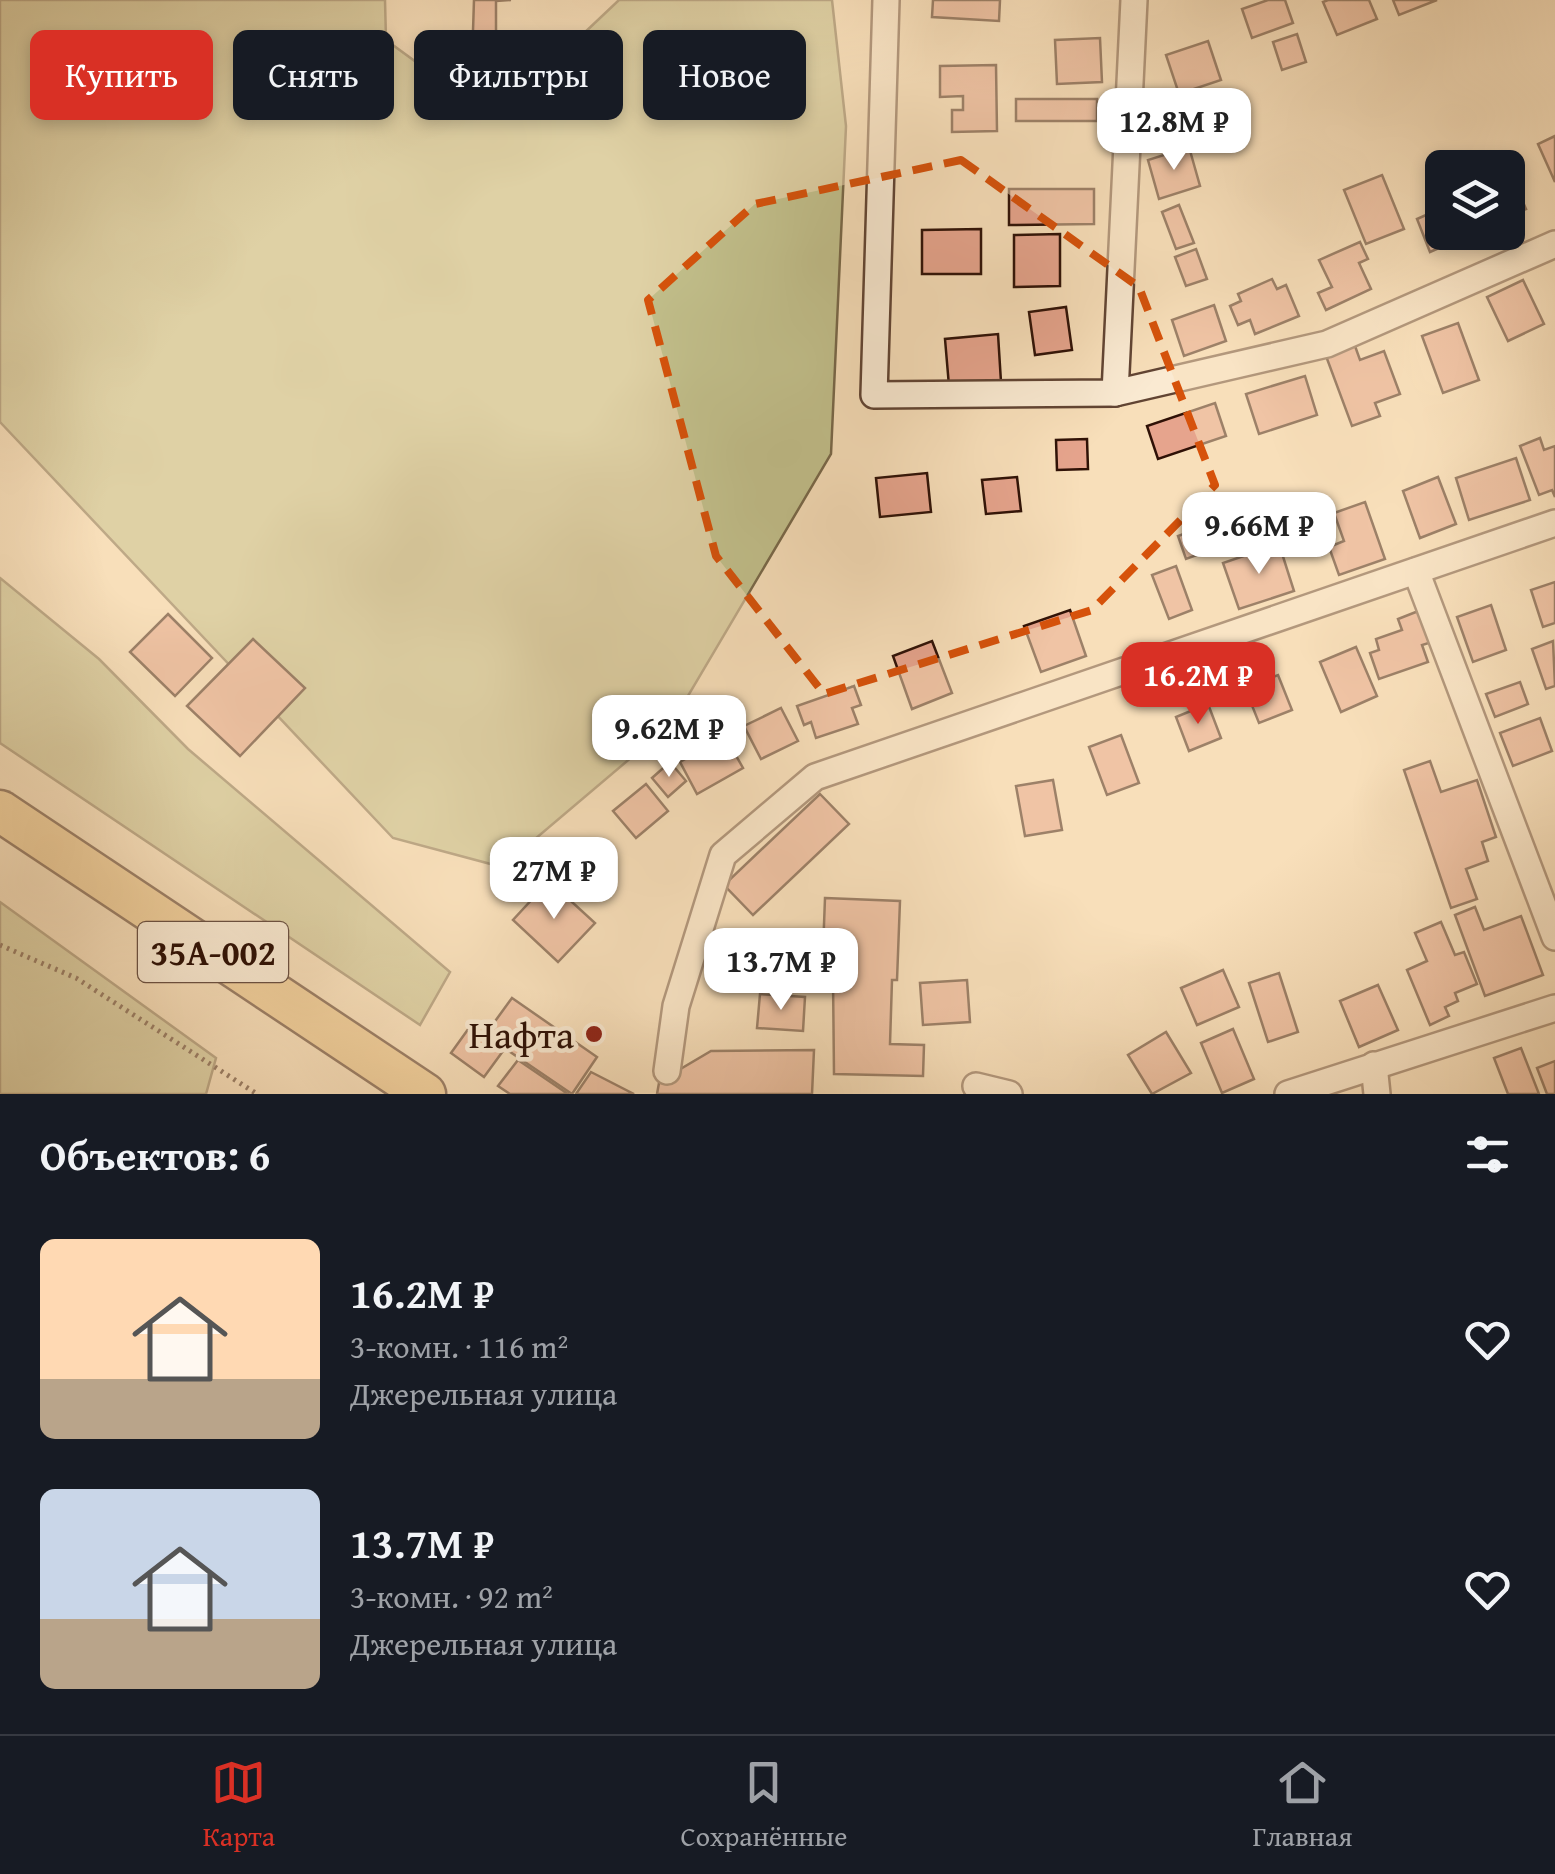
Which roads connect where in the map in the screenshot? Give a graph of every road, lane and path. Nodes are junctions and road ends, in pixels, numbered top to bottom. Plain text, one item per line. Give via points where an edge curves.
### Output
1 (886, 0) edge
2 (1134, 0) edge
3 (1555, 244) edge
4 (1115, 393) junction
5 (1555, 523) edge
6 (1416, 571) junction
7 (0, 811) edge
8 (1555, 937) edge
9 (0, 945) edge
10 (1555, 1008) edge
11 (1374, 1065) junction
12 (668, 1072) dead end
13 (976, 1086) dead end
14 (257, 1094) edge
15 (425, 1094) edge
16 (1009, 1094) edge
17 (1288, 1094) edge
18 (1377, 1094) edge

1 - 4 street via 874,395
2 - 4 street
3 - 4 street via 1328,344
5 - 6 street
6 - 8 street
6 - 12 street via 815,777 723,856 676,1006
7 - 15 main road, 35А-002
9 - 14 path via 76,978
10 - 11 street
11 - 17 street
11 - 18 street
13 - 16 street

